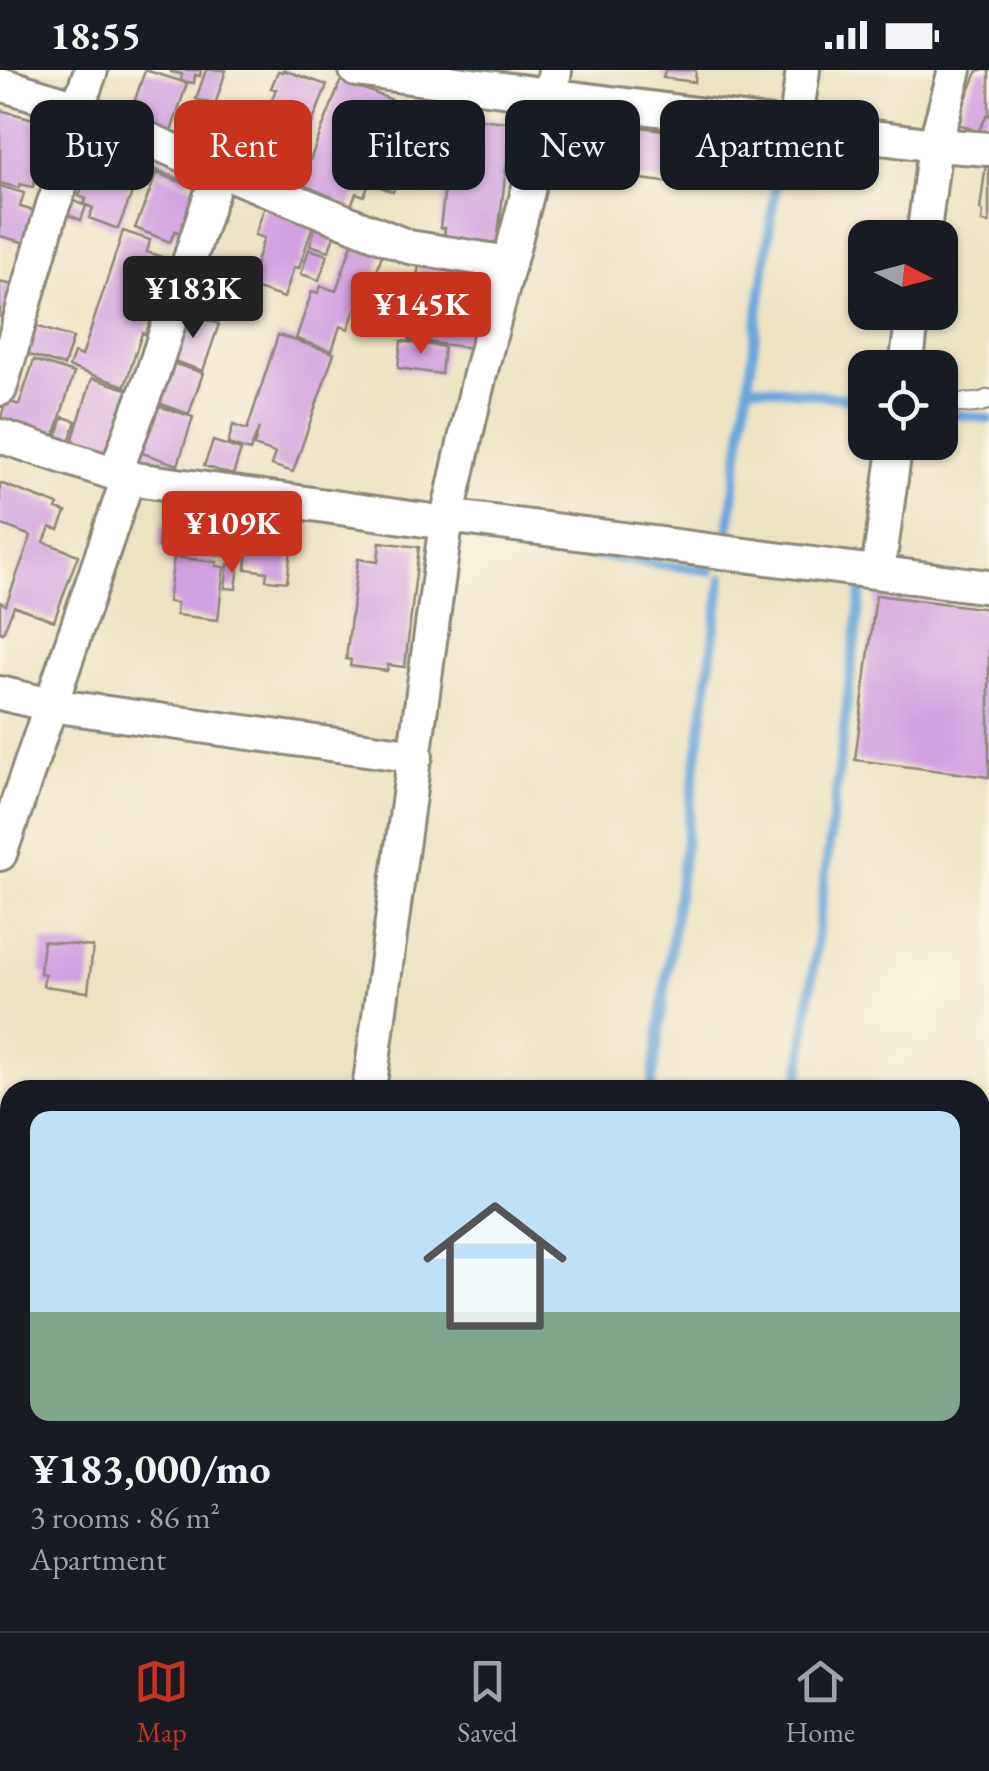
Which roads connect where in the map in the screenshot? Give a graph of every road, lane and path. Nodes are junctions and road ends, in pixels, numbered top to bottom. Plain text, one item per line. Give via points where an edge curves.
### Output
1 (90, 70) edge
2 (356, 70) edge
3 (803, 70) edge
4 (955, 70) edge
5 (0, 84) edge
6 (554, 84) edge
7 (54, 100) edge
8 (85, 100) edge
9 (799, 100) edge
10 (660, 103) edge
11 (879, 138) edge
12 (935, 145) junction
13 (989, 148) edge
14 (58, 190) edge
15 (213, 190) edge
16 (269, 190) edge
17 (925, 220) edge
18 (509, 263) junction
19 (0, 389) edge
20 (989, 399) edge
21 (958, 402) edge
22 (2, 443) edge
23 (894, 460) edge
24 (122, 476) junction
25 (446, 519) junction
26 (878, 572) junction
27 (989, 587) edge
28 (0, 692) edge
29 (50, 705) junction
30 (416, 756) junction
31 (0, 854) edge
32 (370, 1080) edge

1 - 8 street
2 - 6 street
3 - 9 street
4 - 12 street
5 - 7 street
6 - 10 street
6 - 18 street
11 - 12 street
12 - 13 street
12 - 17 street
14 - 19 street
15 - 24 street
16 - 18 street via 410,248
18 - 25 street
20 - 21 lane
22 - 24 street
23 - 26 street
24 - 25 street
24 - 29 street
25 - 26 street
25 - 30 street
26 - 27 street
28 - 29 street
29 - 30 street
29 - 31 street
30 - 32 street

